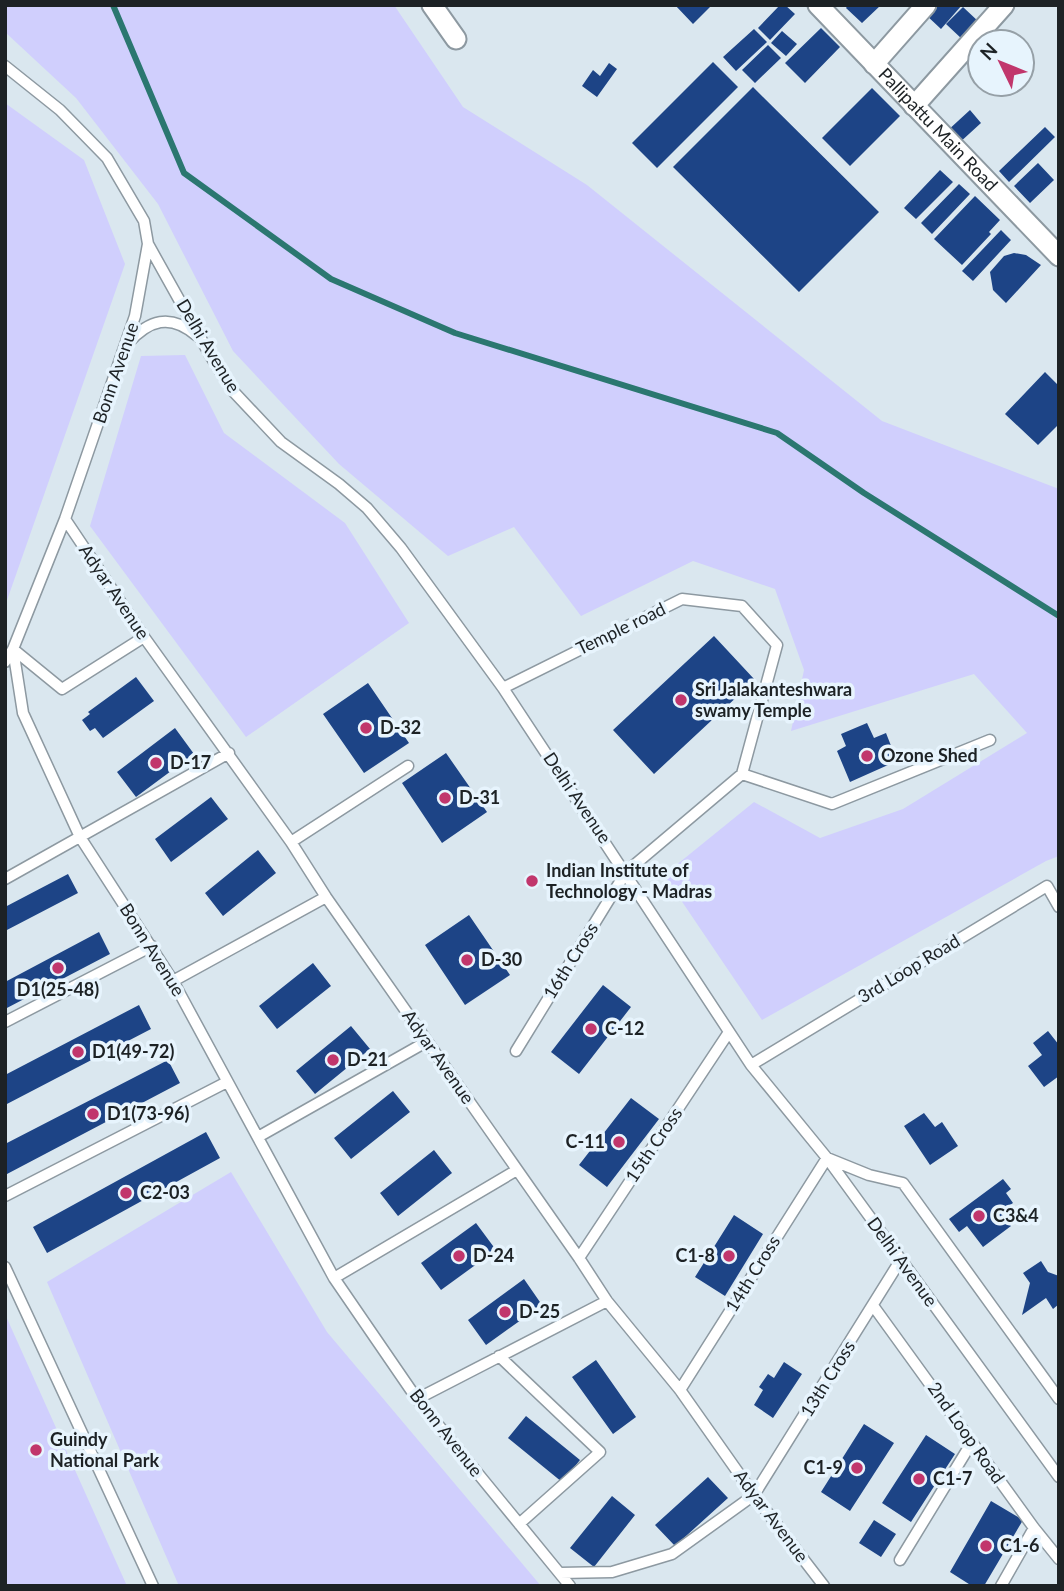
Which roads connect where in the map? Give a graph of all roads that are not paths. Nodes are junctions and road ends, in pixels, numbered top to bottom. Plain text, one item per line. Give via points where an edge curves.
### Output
1 (432, 5) edge
2 (818, 5) edge
3 (926, 5) edge
4 (1004, 5) edge
5 (456, 39) dead end
6 (874, 64) junction
7 (5, 66) edge
8 (914, 106) junction
9 (148, 244) junction
10 (1059, 256) edge
11 (202, 340) junction
12 (125, 346) junction
13 (65, 519) junction
14 (144, 637) junction
15 (13, 649) junction
16 (5, 662) edge
17 (503, 688) junction
18 (990, 740) dead end
19 (229, 753) junction
20 (408, 766) dead end
21 (742, 774) junction
22 (80, 836) junction
23 (291, 842) junction
24 (626, 872) junction
25 (5, 879) edge
26 (326, 897) junction
27 (1059, 907) edge
28 (152, 946) junction
29 (173, 981) junction
30 (5, 1022) edge
31 (729, 1032) junction
32 (426, 1042) junction
33 (516, 1051) dead end
34 (751, 1065) junction
35 (227, 1082) junction
36 (258, 1137) junction
37 (827, 1158) junction
38 (517, 1170) junction
39 (5, 1196) edge
40 (579, 1258) junction
41 (900, 1261) junction
42 (5, 1267) edge
43 (334, 1278) junction
44 (607, 1301) junction
45 (874, 1307) junction
46 (499, 1356) junction
47 (680, 1390) junction
48 (417, 1399) junction
49 (1059, 1399) edge
50 (972, 1442) junction
51 (1059, 1477) edge
52 (754, 1496) junction
53 (519, 1524) junction
54 (1034, 1528) junction
55 (1059, 1559) edge
56 (900, 1560) dead end
57 (560, 1573) junction
58 (153, 1586) edge
59 (570, 1586) edge
60 (824, 1586) edge
61 (1001, 1586) edge

1 - 5 street
2 - 6 street, Pallipattu Main Road
3 - 6 street
4 - 8 street
6 - 8 street, Pallipattu Main Road
7 - 9 lane via 60,110 107,158 144,221
8 - 10 street, Pallipattu Main Road
9 - 11 lane, Delhi Avenue
9 - 12 lane, Bonn Avenue
11 - 12 lane via 183,325 160,322
11 - 17 lane, Delhi Avenue via 232,390 281,442 367,508
12 - 13 lane, Bonn Avenue
13 - 14 lane, Adyar Avenue
13 - 15 lane, Bonn Avenue
14 - 15 lane via 62,689
14 - 19 lane, Adyar Avenue
15 - 16 lane
15 - 22 lane, Bonn Avenue via 23,713
17 - 21 lane, Temple road via 682,599 742,606 777,645
17 - 24 lane, Delhi Avenue
18 - 21 lane via 832,804
19 - 22 lane
19 - 23 lane, Adyar Avenue
20 - 23 lane
21 - 24 lane
22 - 25 lane
22 - 28 lane, Bonn Avenue
23 - 26 lane, Adyar Avenue
24 - 31 lane, Delhi Avenue
24 - 33 lane, 16th Cross
26 - 29 lane
26 - 32 lane, Adyar Avenue
27 - 34 lane, 3rd Loop Road via 1047,886
28 - 29 lane, Bonn Avenue
28 - 30 lane
29 - 35 lane, Bonn Avenue
31 - 34 lane, Delhi Avenue
31 - 40 lane, 15th Cross
32 - 36 lane
32 - 38 lane, Adyar Avenue
34 - 37 lane, Delhi Avenue
35 - 36 lane, Bonn Avenue
35 - 39 lane
36 - 43 lane, Bonn Avenue
37 - 41 lane, Delhi Avenue
37 - 47 lane, 14th Cross
37 - 49 lane via 869,1175 903,1182
38 - 40 lane, Adyar Avenue
38 - 43 lane
40 - 44 lane, Adyar Avenue
41 - 45 lane, 13th Cross
41 - 51 lane, Delhi Avenue
42 - 58 lane
43 - 48 lane, Bonn Avenue
44 - 46 lane
44 - 47 lane, Adyar Avenue
45 - 50 lane, 2nd Loop Road
45 - 52 lane, 13th Cross
46 - 48 lane
46 - 53 lane via 600,1452
47 - 52 lane, Adyar Avenue
48 - 53 lane, Bonn Avenue
50 - 54 lane, 2nd Loop Road
50 - 56 lane
52 - 57 lane via 672,1555 612,1572
52 - 60 lane, Adyar Avenue
53 - 57 lane, Bonn Avenue
54 - 55 lane, 2nd Loop Road
54 - 61 lane
57 - 59 lane, Bonn Avenue

